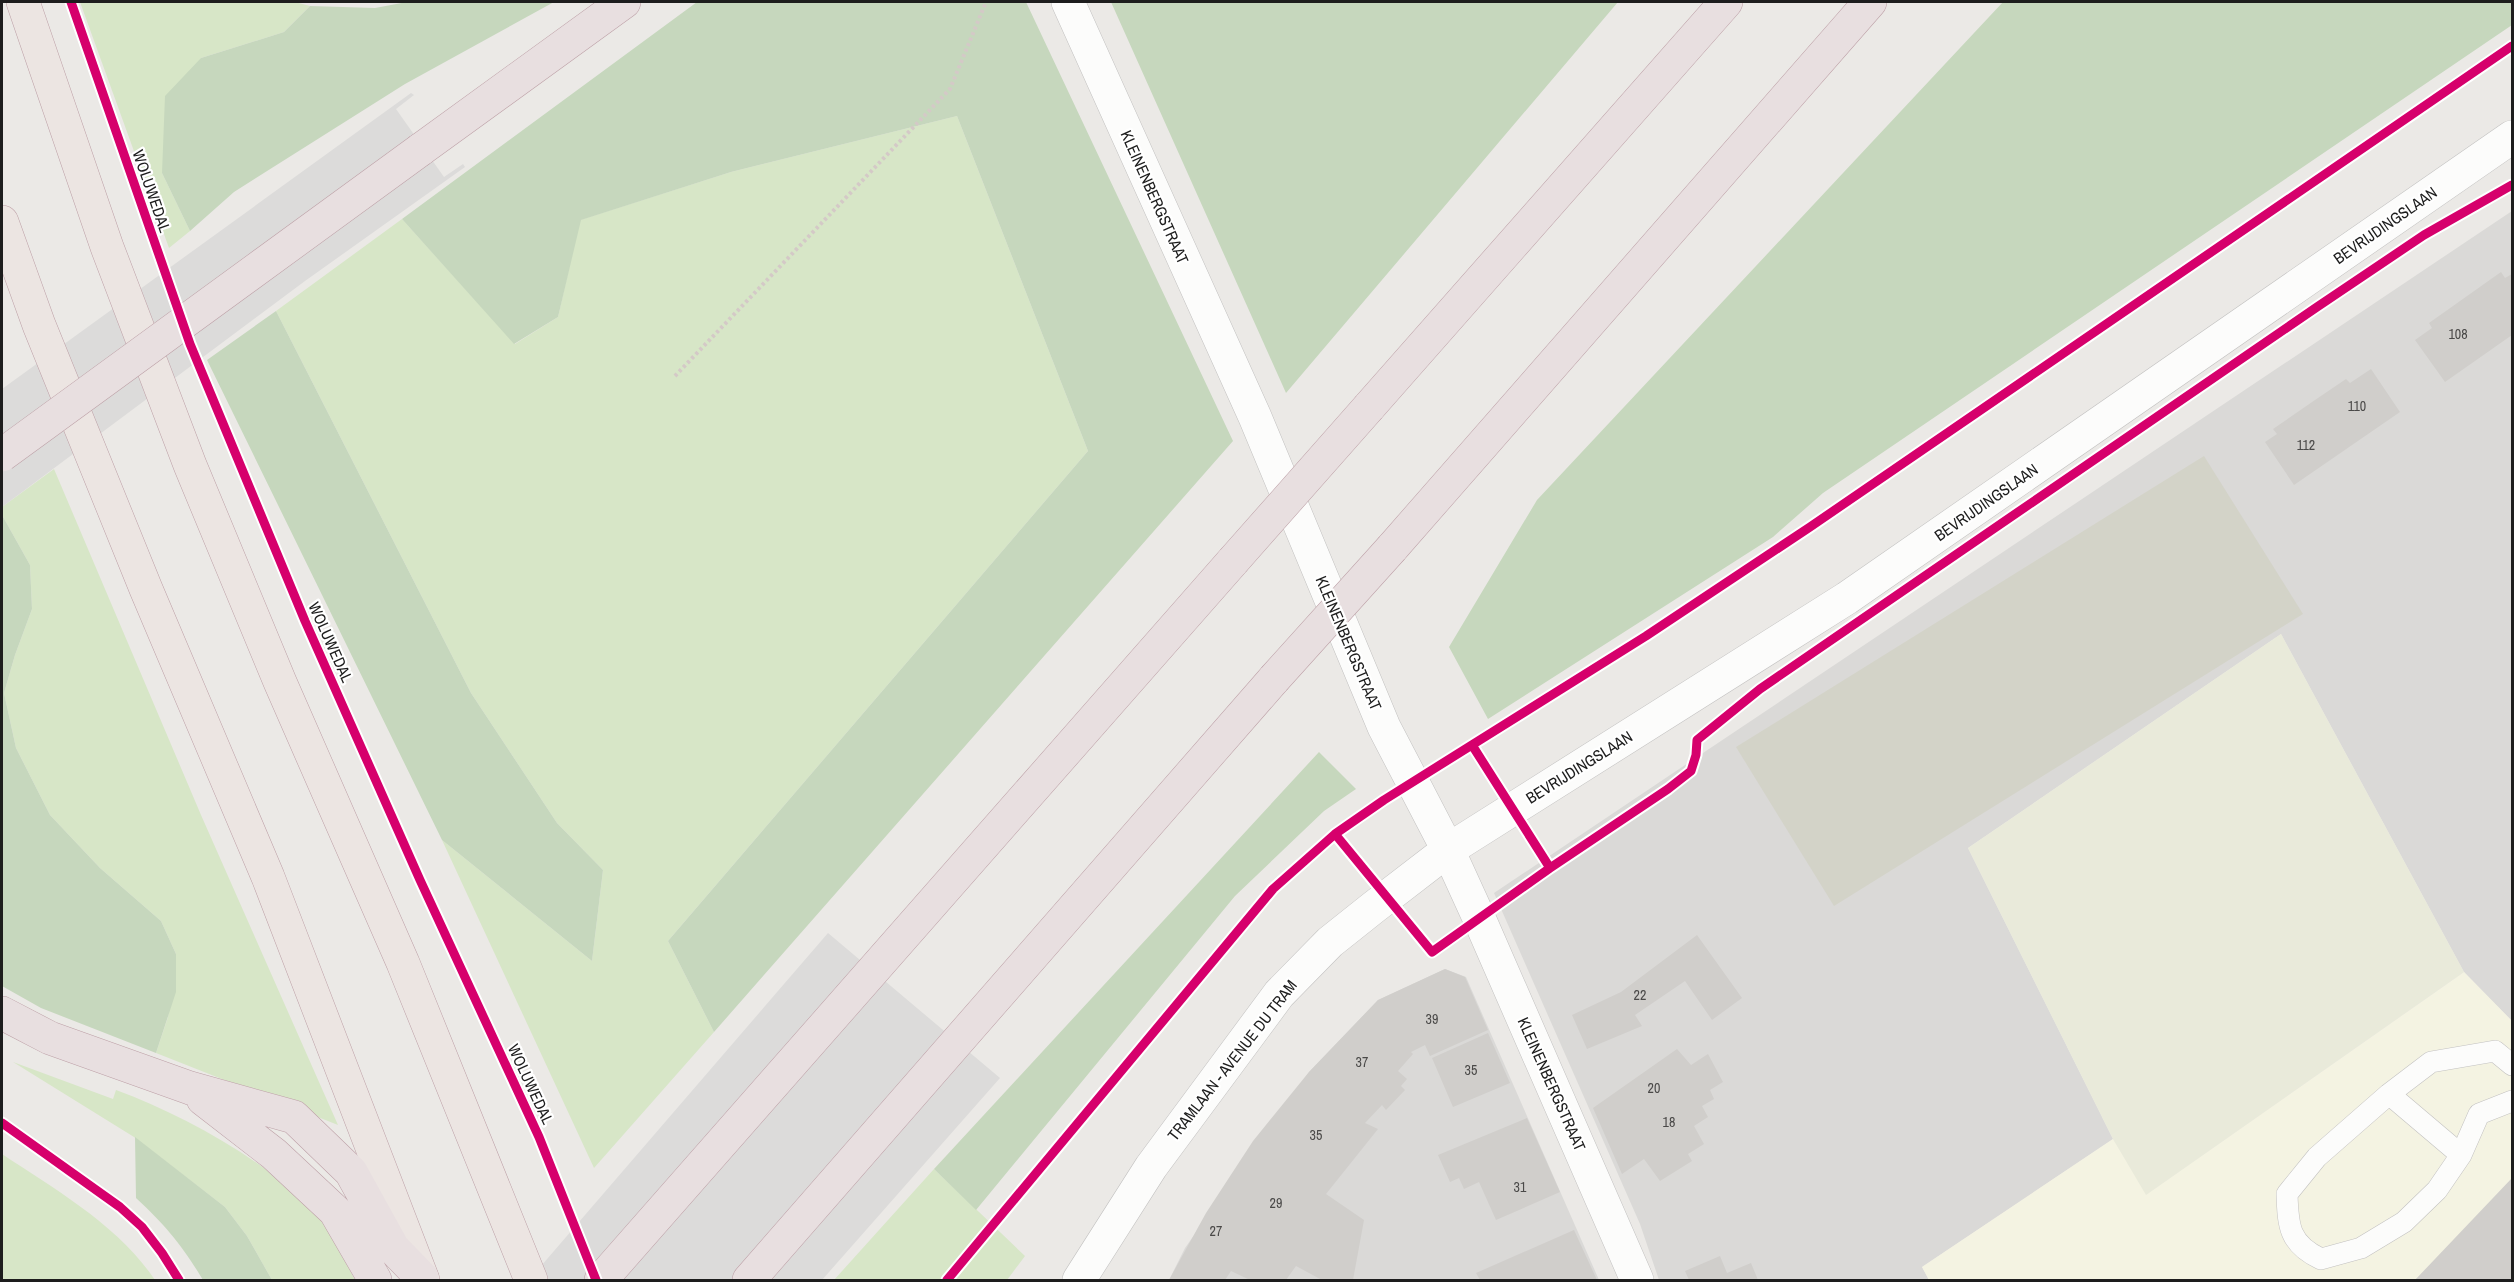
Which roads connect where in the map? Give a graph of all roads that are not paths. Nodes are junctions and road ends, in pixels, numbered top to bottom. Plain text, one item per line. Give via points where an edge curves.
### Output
1 (23, 2) edge
2 (624, 2) edge
3 (1068, 2) edge
4 (1726, 2) edge
5 (1870, 2) edge
6 (2512, 137) edge
7 (2, 222) edge
8 (2, 456) edge
9 (1448, 850) junction
10 (2, 1013) edge
11 (2512, 1065) edge
12 (190, 1088) junction
13 (2389, 1094) junction
14 (2512, 1101) edge
15 (2461, 1155) junction
16 (423, 1279) edge
17 (375, 1281) edge
18 (531, 1281) edge
19 (601, 1281) edge
20 (749, 1281) edge
21 (1079, 1281) edge
22 (1637, 1281) edge

1 - 18 highway via 107,247 190,465 403,963
2 - 8 highway, bridge
3 - 9 street, KLEINENBERGSTRAAT via 1255,417 1384,727
4 - 19 highway, bridge
5 - 20 highway, bridge
6 - 9 street, BEVRIJDINGSLAAN via 1847,598
7 - 16 highway via 39,325 146,589 268,877
9 - 21 street, TRAMLAAN - AVENUE DU TRAM via 1330,942 1279,994 1150,1167
9 - 22 street, KLEINENBERGSTRAAT
10 - 12 highway via 50,1038
11 - 13 lane via 2495,1051 2430,1062
12 - 16 highway via 294,1117 351,1172 393,1248
12 - 17 highway via 274,1154 335,1211
13 - 15 lane
13 - 15 lane via 2317,1158 2287,1194 2288,1221 2295,1241 2307,1252 2321,1259 2361,1248 2404,1222 2437,1190
14 - 15 lane via 2479,1114

